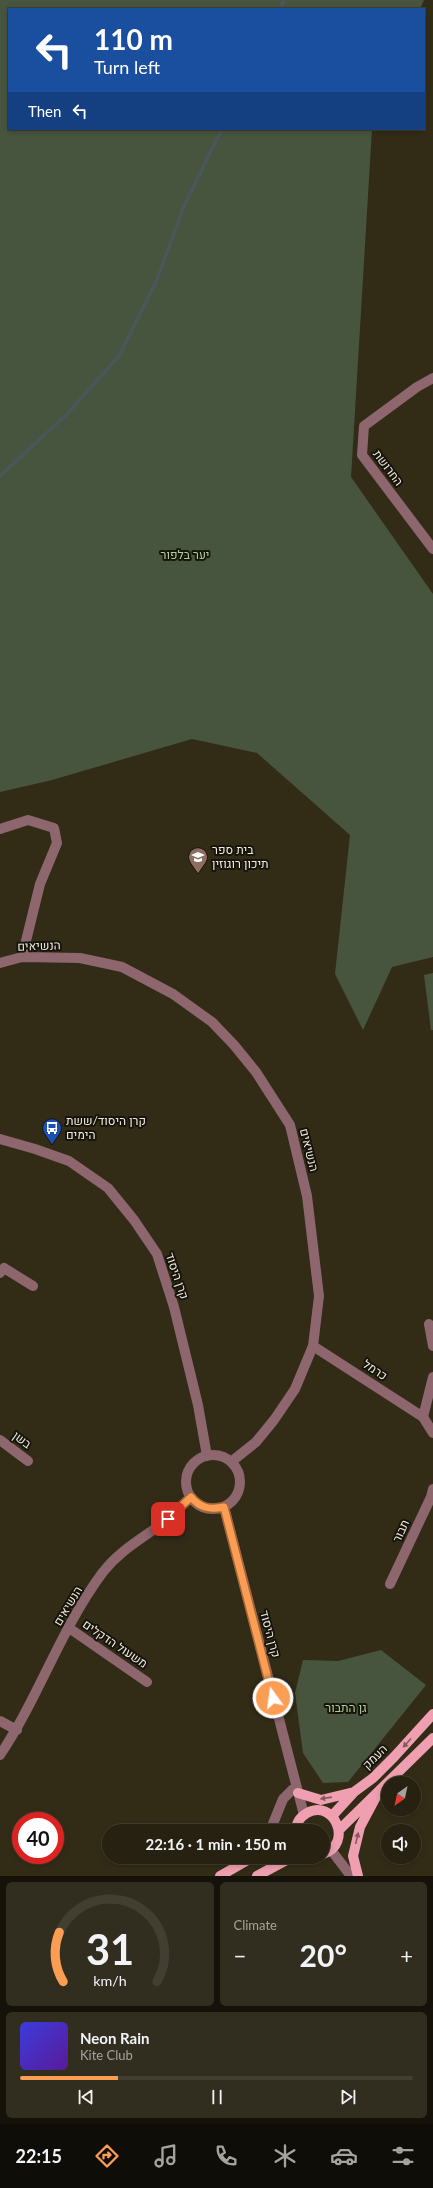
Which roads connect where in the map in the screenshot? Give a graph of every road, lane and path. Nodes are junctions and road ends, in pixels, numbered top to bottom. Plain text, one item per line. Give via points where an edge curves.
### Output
1 (433, 378) edge
2 (433, 549) edge
3 (0, 829) edge
4 (22, 957) junction
5 (0, 963) edge
6 (0, 1139) edge
7 (0, 1273) edge
8 (33, 1286) dead end
9 (429, 1324) dead end
10 (313, 1346) junction
11 (433, 1346) edge
12 (433, 1377) edge
13 (423, 1417) junction
14 (433, 1433) edge
15 (0, 1440) edge
16 (207, 1456) junction
17 (28, 1460) dead end
18 (231, 1462) junction
19 (433, 1489) edge
20 (191, 1497) junction
21 (224, 1507) junction
22 (390, 1584) dead end
23 (69, 1628) junction
24 (147, 1682) dead end
25 (433, 1714) edge
26 (0, 1722) edge
27 (16, 1730) junction
28 (433, 1738) edge
29 (0, 1755) edge
30 (393, 1776) edge
31 (381, 1788) joint
32 (297, 1789) junction
33 (354, 1792) junction
34 (304, 1815) junction
35 (332, 1816) junction
36 (273, 1824) edge
37 (297, 1824) edge
38 (340, 1830) junction
39 (330, 1849) edge
40 (330, 1855) edge
41 (241, 1864) edge
42 (279, 1864) edge
43 (220, 1876) edge
44 (257, 1876) edge
45 (351, 1876) edge
46 (358, 1876) edge

1 - 2 street, החרושת via 364,426 362,455
3 - 4 street via 28,820 54,828 57,843 40,884
4 - 5 street, הנשיאים
4 - 10 street, הנשיאים via 80,958 122,967 173,994 212,1022 256,1072 290,1125 307,1196 320,1296
6 - 16 street, קרן היסוד via 69,1161 108,1188 142,1231 157,1254 174,1307 198,1405
7 - 8 street via 4,1268
9 - 11 street
10 - 13 street, כרמל
10 - 18 street, הנשיאים via 295,1389 274,1420 256,1442
12 - 13 street
13 - 14 street
15 - 17 street, בשן
16 - 18 street via 218,1455
16 - 20 street via 195,1461 188,1472 186,1485
18 - 21 street via 236,1468 240,1483 235,1497
19 - 22 street, תבור
20 - 21 street via 196,1503 209,1509
20 - 23 street, הנשיאים via 168,1519 132,1543 104,1572
21 - 32 street, קרן היסוד
23 - 24 street, משעול הדקלים
23 - 27 street, הנשיאים
25 -> 33 main road, העמק via 373,1778
26 - 27 street
27 - 29 street, הנשיאים
28 - 30 main road
31 - 38 main road
46 -> 31 main road via 353,1856 360,1827
33 -> 32 main road via 321,1800
32 - 34 street, קרן היסוד
32 - 36 street via 283,1799
33 - 35 main road, העמק
34 - 35 main road via 318,1810
34 - 37 main road
35 - 38 main road
38 - 39 main road via 336,1844
40 - 45 street
41 - 43 main road
42 - 44 main road

